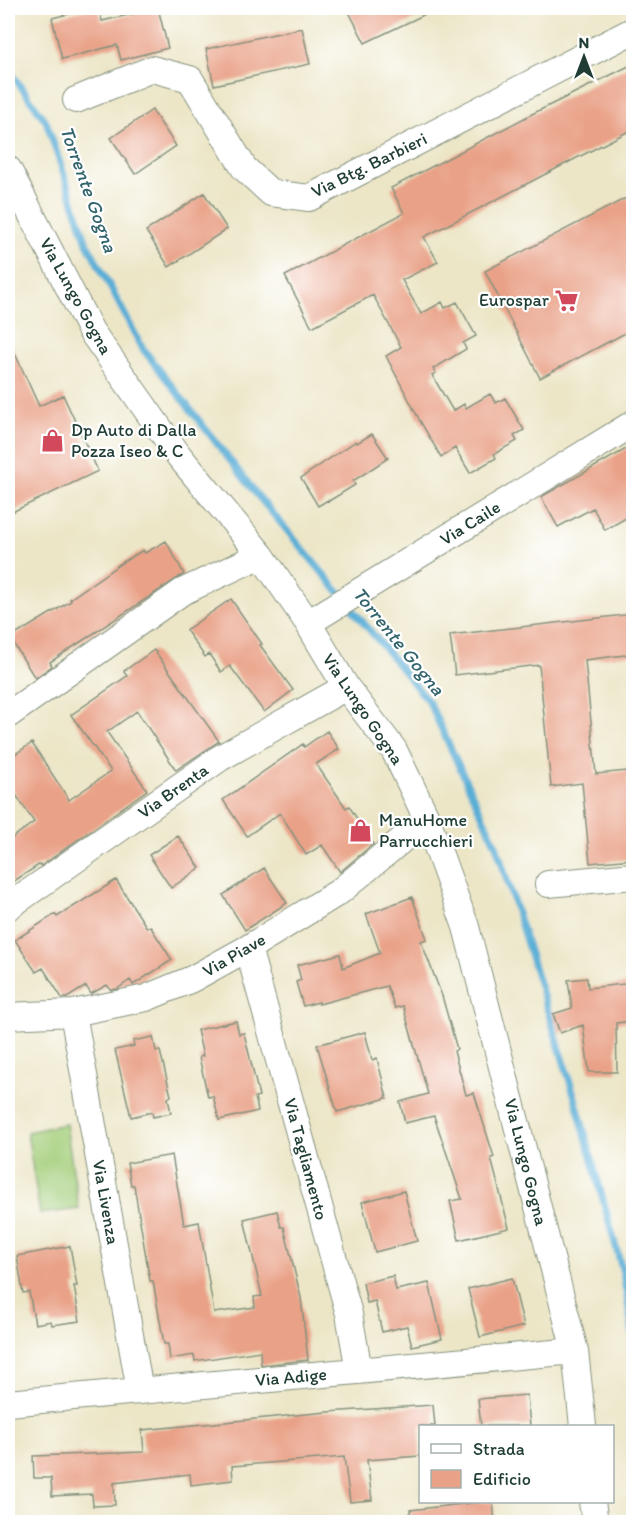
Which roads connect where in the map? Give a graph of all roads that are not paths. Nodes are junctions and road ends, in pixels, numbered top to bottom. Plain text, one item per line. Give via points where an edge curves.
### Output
1 (633, 30) edge
2 (76, 100) dead end
3 (8, 169) edge
4 (633, 423) edge
5 (261, 555) junction
6 (316, 619) junction
7 (346, 687) junction
8 (8, 715) edge
9 (427, 819) junction
10 (633, 876) edge
11 (548, 884) dead end
12 (8, 907) edge
13 (248, 948) junction
14 (73, 1013) junction
15 (8, 1016) edge
16 (575, 1352) junction
17 (359, 1371) junction
18 (140, 1391) junction
19 (8, 1403) edge
20 (583, 1425) edge
21 (592, 1503) edge
22 (595, 1522) edge

1 - 2 street, Via Btg. Barbieri via 309,198 271,193 244,168 190,79 152,69
3 - 5 street, Via Lungo Gogna via 91,331 179,456
4 - 6 street, Via Caile
5 - 6 street, Via Lungo Gogna
5 - 8 street via 182,592
6 - 7 street, Via Lungo Gogna
7 - 9 street, Via Lungo Gogna via 394,750
7 - 12 street, Via Brenta via 220,758
9 - 13 street, Via Piave via 339,892
9 - 16 street, Via Lungo Gogna via 466,927
10 - 11 street
13 - 14 street, Via Piave via 192,979 146,998
13 - 17 street, Via Tagliamento via 349,1314
14 - 15 street, Via Piave
14 - 18 street, Via Livenza
16 - 17 street, Via Adige
16 - 20 street, Via Lungo Gogna
17 - 18 street, Via Adige
18 - 19 street, Via Adige
21 - 22 street

